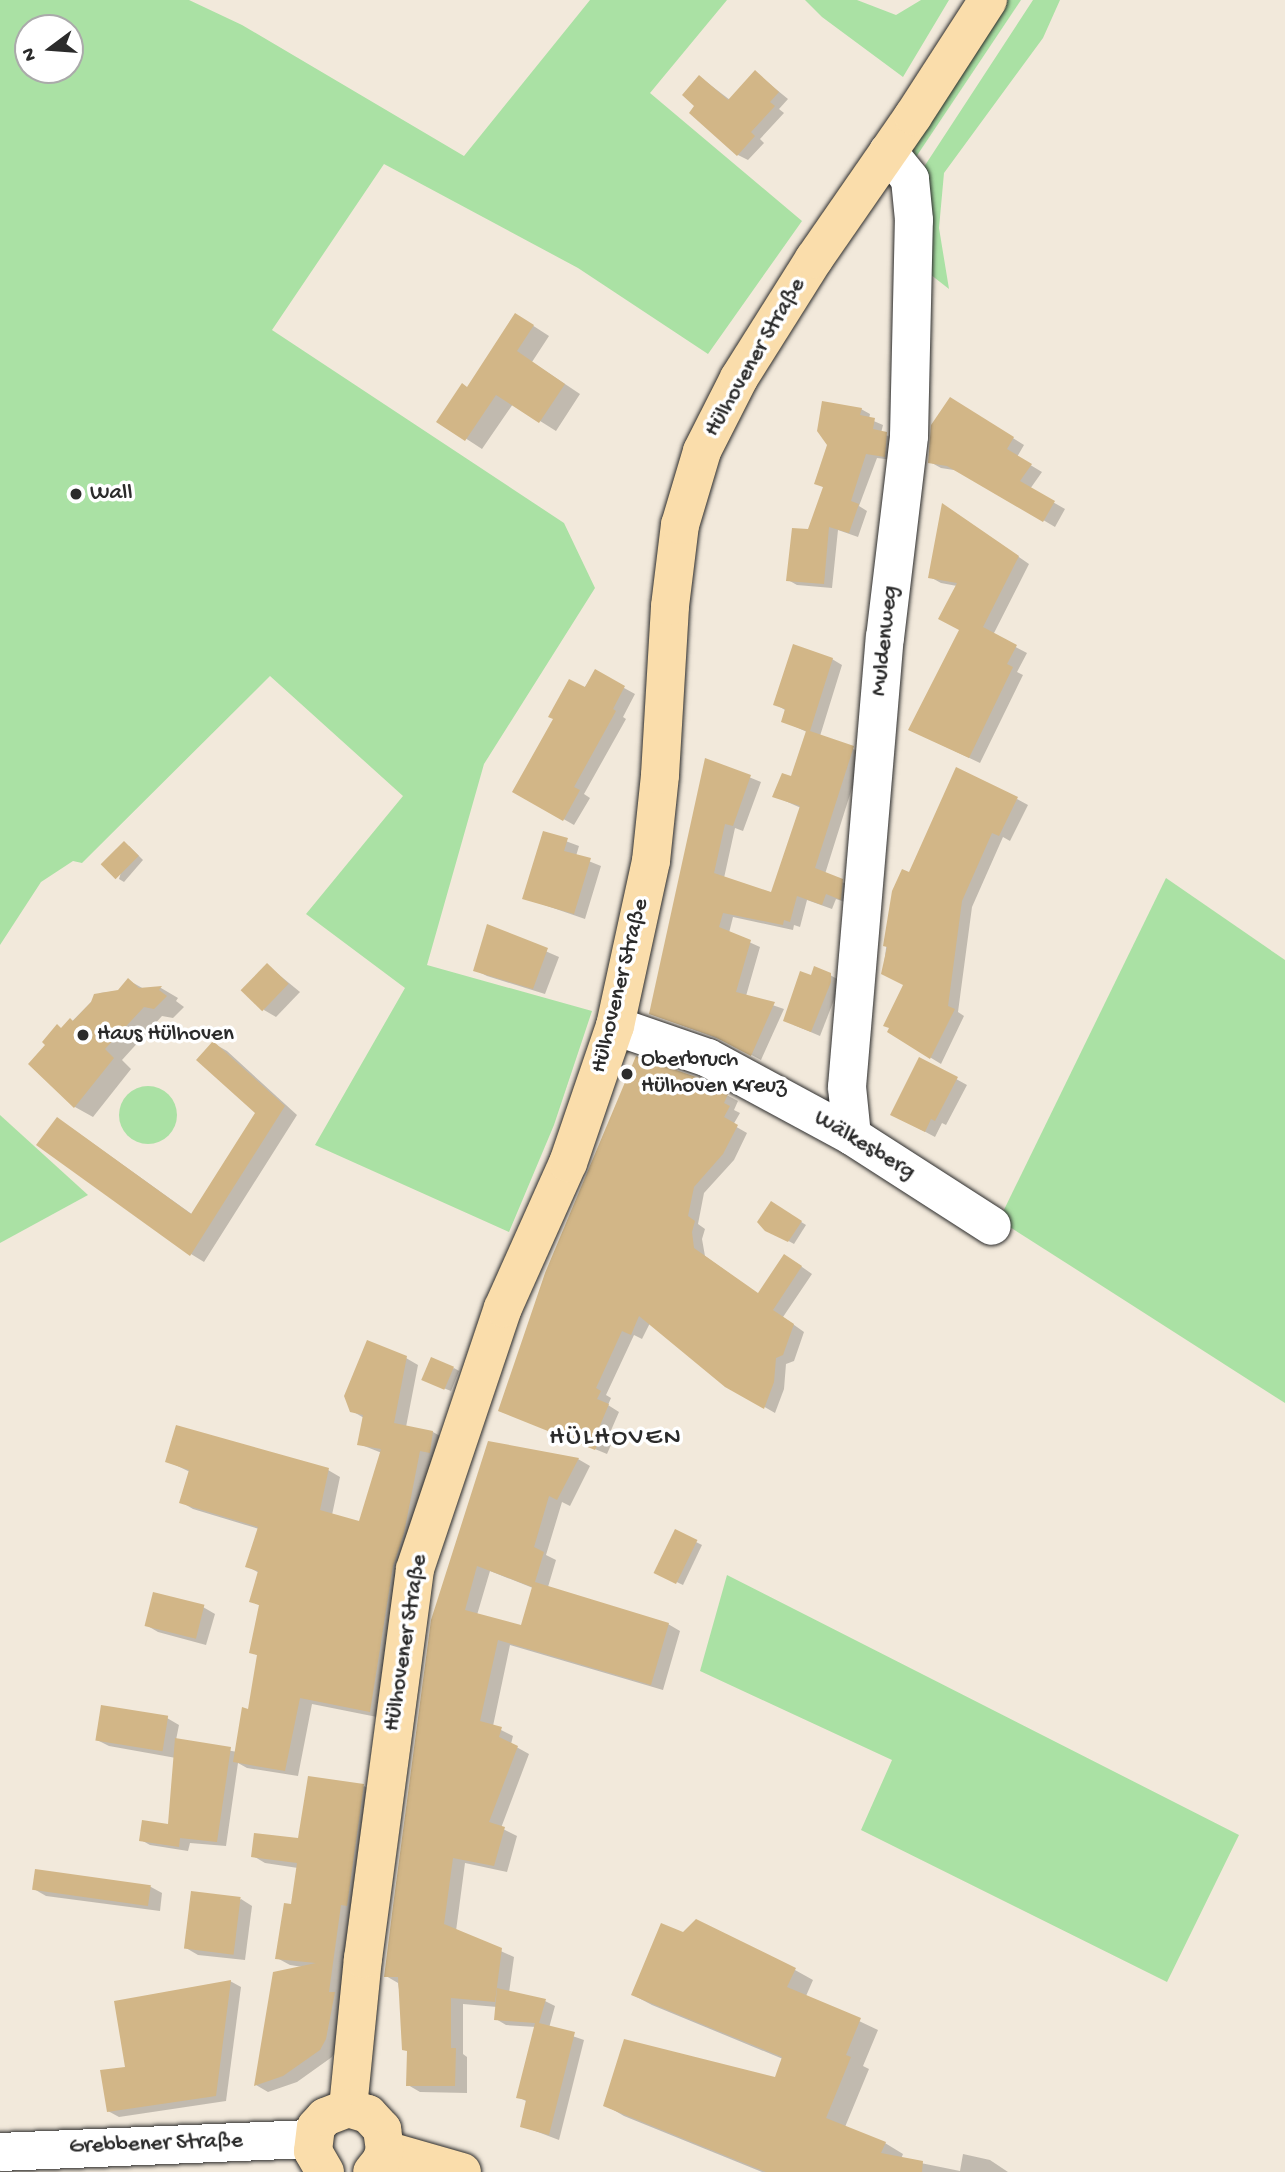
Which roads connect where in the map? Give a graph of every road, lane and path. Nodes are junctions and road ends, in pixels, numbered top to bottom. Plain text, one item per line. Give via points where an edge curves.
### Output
1 (988, 0) edge
2 (888, 152) junction
3 (615, 1026) junction
4 (852, 1136) junction
5 (992, 1226) dead end
6 (348, 2108) junction
7 (0, 2152) edge
8 (318, 2156) edge
9 (378, 2161) edge
10 (462, 2172) edge

1 - 2 main road, Hülhovener Straße
2 - 3 main road, Hülhovener Straße via 739,378 702,451 680,525 651,861
2 - 4 street, Muldenweg via 910,179 914,220 909,436 885,638 847,1087
3 - 4 street, Wälkesberg via 708,1058
3 - 6 main road, Hülhovener Straße via 568,1163 503,1308 415,1569
4 - 5 street, Wälkesberg
6 - 8 main road via 325,2117
6 - 9 main road via 376,2121 384,2139
7 - 8 street, Grebbener Straße
9 - 10 main road

